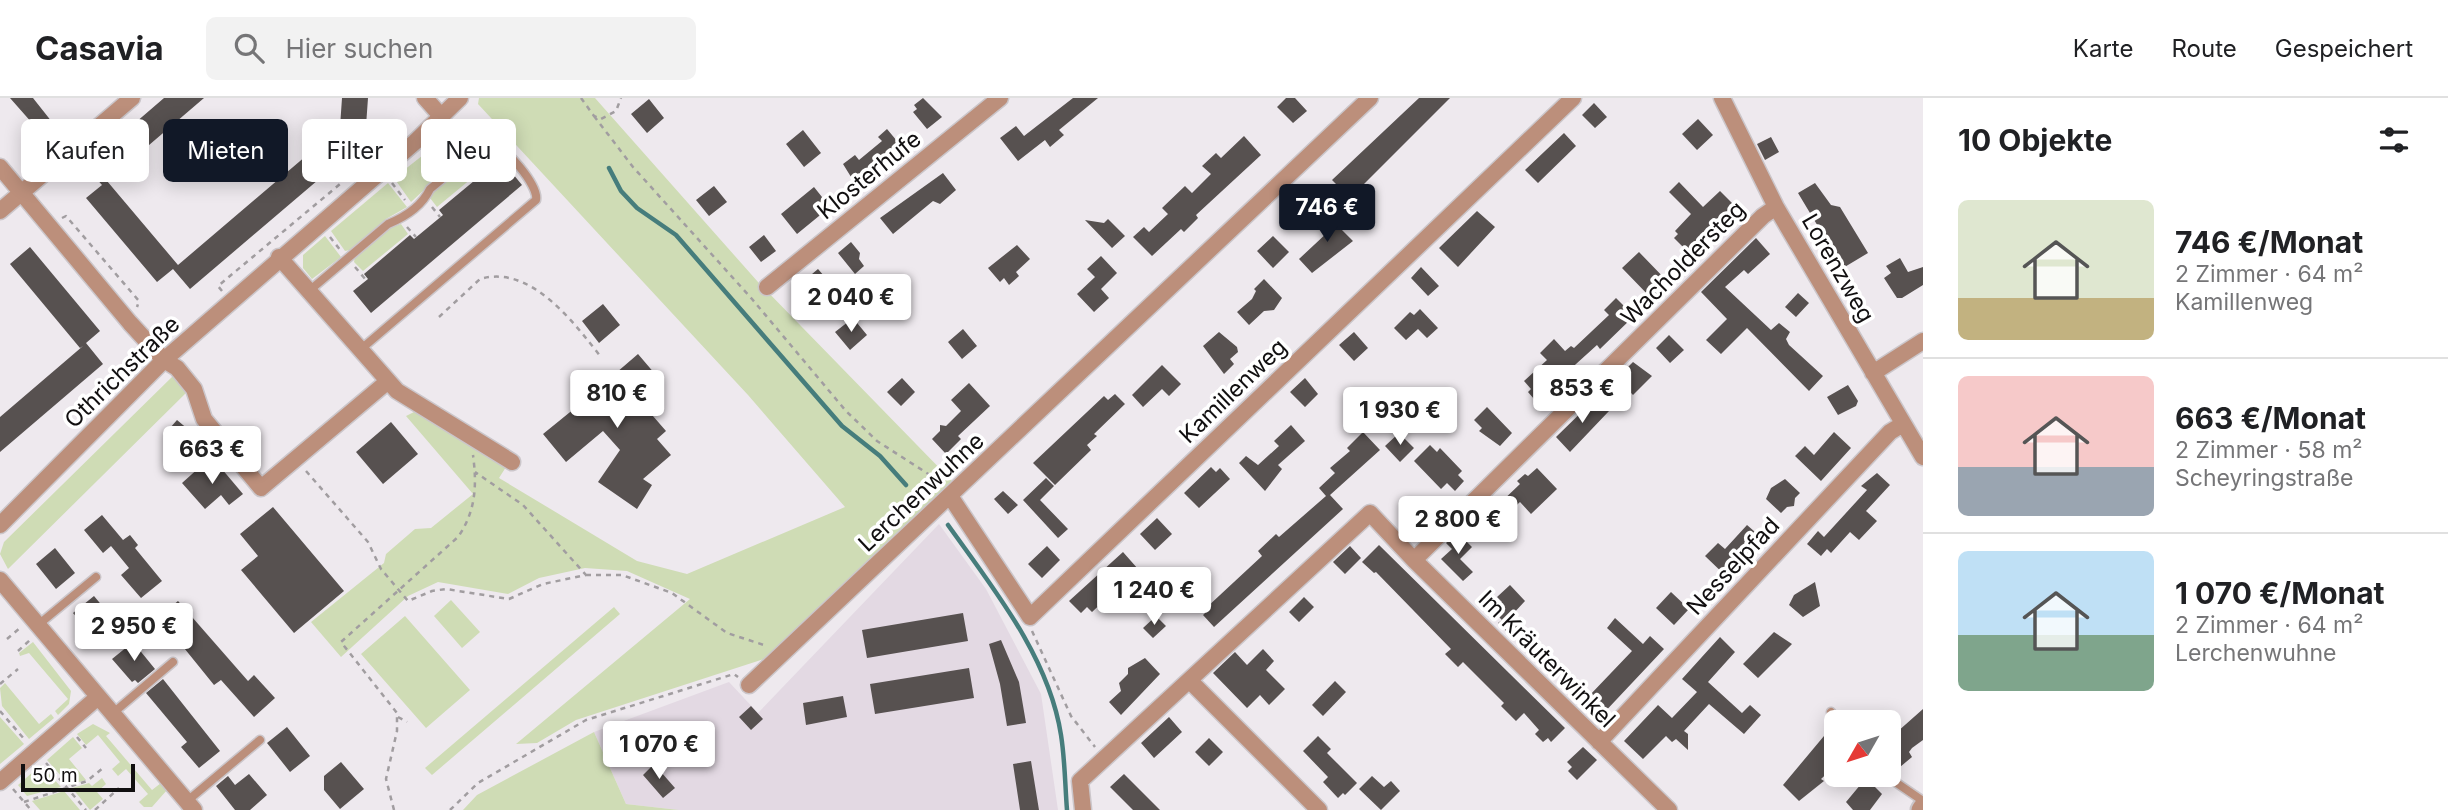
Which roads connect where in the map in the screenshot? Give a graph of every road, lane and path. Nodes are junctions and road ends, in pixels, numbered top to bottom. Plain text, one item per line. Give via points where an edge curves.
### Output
1 (130, 98) edge
2 (425, 98) edge
3 (447, 98) edge
4 (460, 98) edge
5 (581, 98) edge
6 (621, 98) edge
7 (1000, 98) edge
8 (1370, 98) edge
9 (1573, 98) edge
10 (1721, 98) edge
11 (441, 116) junction
12 (594, 116) junction
13 (407, 147) edge
14 (0, 167) edge
15 (342, 182) edge
16 (368, 182) edge
17 (397, 189) dead end
18 (22, 192) junction
19 (406, 201) dead end
20 (1776, 207) junction
21 (0, 211) edge
22 (47, 222) junction
23 (332, 240) dead end
24 (341, 251) dead end
25 (279, 257) junction
26 (767, 287) dead end
27 (309, 291) junction
28 (231, 301) junction
29 (439, 317) dead end
30 (130, 323) junction
31 (1923, 341) edge
32 (360, 350) junction
33 (601, 357) dead end
34 (164, 360) junction
35 (1873, 373) junction
36 (387, 382) junction
37 (1903, 424) junction
38 (470, 436) junction
39 (1923, 457) edge
40 (295, 459) junction
41 (512, 461) dead end
42 (475, 472) junction
43 (950, 496) junction
44 (0, 525) edge
45 (1415, 560) junction
46 (586, 575) junction
47 (96, 577) dead end
48 (0, 580) edge
49 (398, 590) junction
50 (408, 601) junction
51 (404, 606) dead end
52 (1030, 617) junction
53 (31, 630) junction
54 (7, 639) dead end
55 (18, 651) dead end
56 (784, 652) junction
57 (173, 662) dead end
58 (18, 669) dead end
59 (1190, 681) junction
60 (0, 684) edge
61 (749, 685) joint
62 (98, 697) junction
63 (112, 714) junction
64 (398, 717) junction
65 (407, 722) dead end
66 (73, 733) dead end
67 (260, 740) dead end
68 (1599, 742) junction
69 (86, 748) dead end
70 (1106, 755) junction
71 (103, 768) dead end
72 (2, 780) edge
73 (1901, 786) edge
74 (119, 788) dead end
75 (1923, 801) edge
76 (24, 802) junction
77 (190, 806) edge
78 (31, 810) edge
79 (94, 810) edge
80 (394, 810) edge
81 (450, 810) edge
82 (1083, 810) edge
83 (1319, 810) edge
84 (1669, 810) edge

1 - 18 street
2 - 11 street
3 - 11 street
4 - 11 street, Othrichstraße
5 - 12 path
6 - 12 path via 616,111 606,118
7 - 26 street, Klosterhufe
8 - 43 street, Lerchenwuhne
9 - 52 street, Kamillenweg
10 - 20 street, Lorenzweg
11 - 13 street, Othrichstraße
12 - 43 path via 846,411 877,441 933,477
14 - 18 street
15 - 28 path via 218,286
16 - 25 street, Othrichstraße
17 - 19 path
18 - 21 street
18 - 22 street
20 - 35 street, Lorenzweg
20 - 45 street, Wacholdersteg
22 - 30 street
22 - 30 path via 66,216 139,301
23 - 24 path
25 - 27 street
25 - 28 street, Othrichstraße
27 - 32 street
27 - 32 lane via 425,199 430,189 482,146 490,143 505,149 536,190 537,200
28 - 34 street, Othrichstraße
29 - 33 path via 477,280 513,280 542,294
30 - 34 street
31 - 35 street
32 - 36 street
34 - 40 street via 194,388 204,419 261,488
34 - 44 street, Othrichstraße
35 - 37 street, Lorenzweg
36 - 38 street
36 - 40 street
37 - 39 street, Lorenzweg
37 - 68 street, Nesselpfad via 1890,432
38 - 41 street
38 - 42 path
40 - 49 path via 368,542
42 - 46 path via 523,505
42 - 49 path via 475,496 462,532
43 - 52 street
43 - 56 street, Lerchenwuhne
45 - 59 street, Im Kräuterwinkel via 1370,513
45 - 68 street, Im Kräuterwinkel
46 - 50 path via 543,584 509,598 438,589
46 - 56 path via 622,575 672,593 727,633
47 - 53 lane
48 - 53 street
49 - 50 path
49 - 64 path via 341,643
50 - 51 path
52 - 70 path via 1032,638 1071,716 1089,743
53 - 54 path
53 - 55 path
53 - 62 street
56 - 61 street, Lerchenwuhne
57 - 63 lane
58 - 60 path
59 - 70 street, Im Kräuterwinkel
59 - 83 street
61 - 81 path via 734,674 600,714 493,774
62 - 63 street
62 - 72 street
63 - 77 street
64 - 65 path
64 - 80 path via 386,779
66 - 69 path
67 - 77 lane
68 - 84 street, Im Kräuterwinkel
70 - 82 street, Im Kräuterwinkel via 1080,781
71 - 76 path via 88,781
72 - 76 path
73 - 75 lane
74 - 79 path
76 - 78 path

